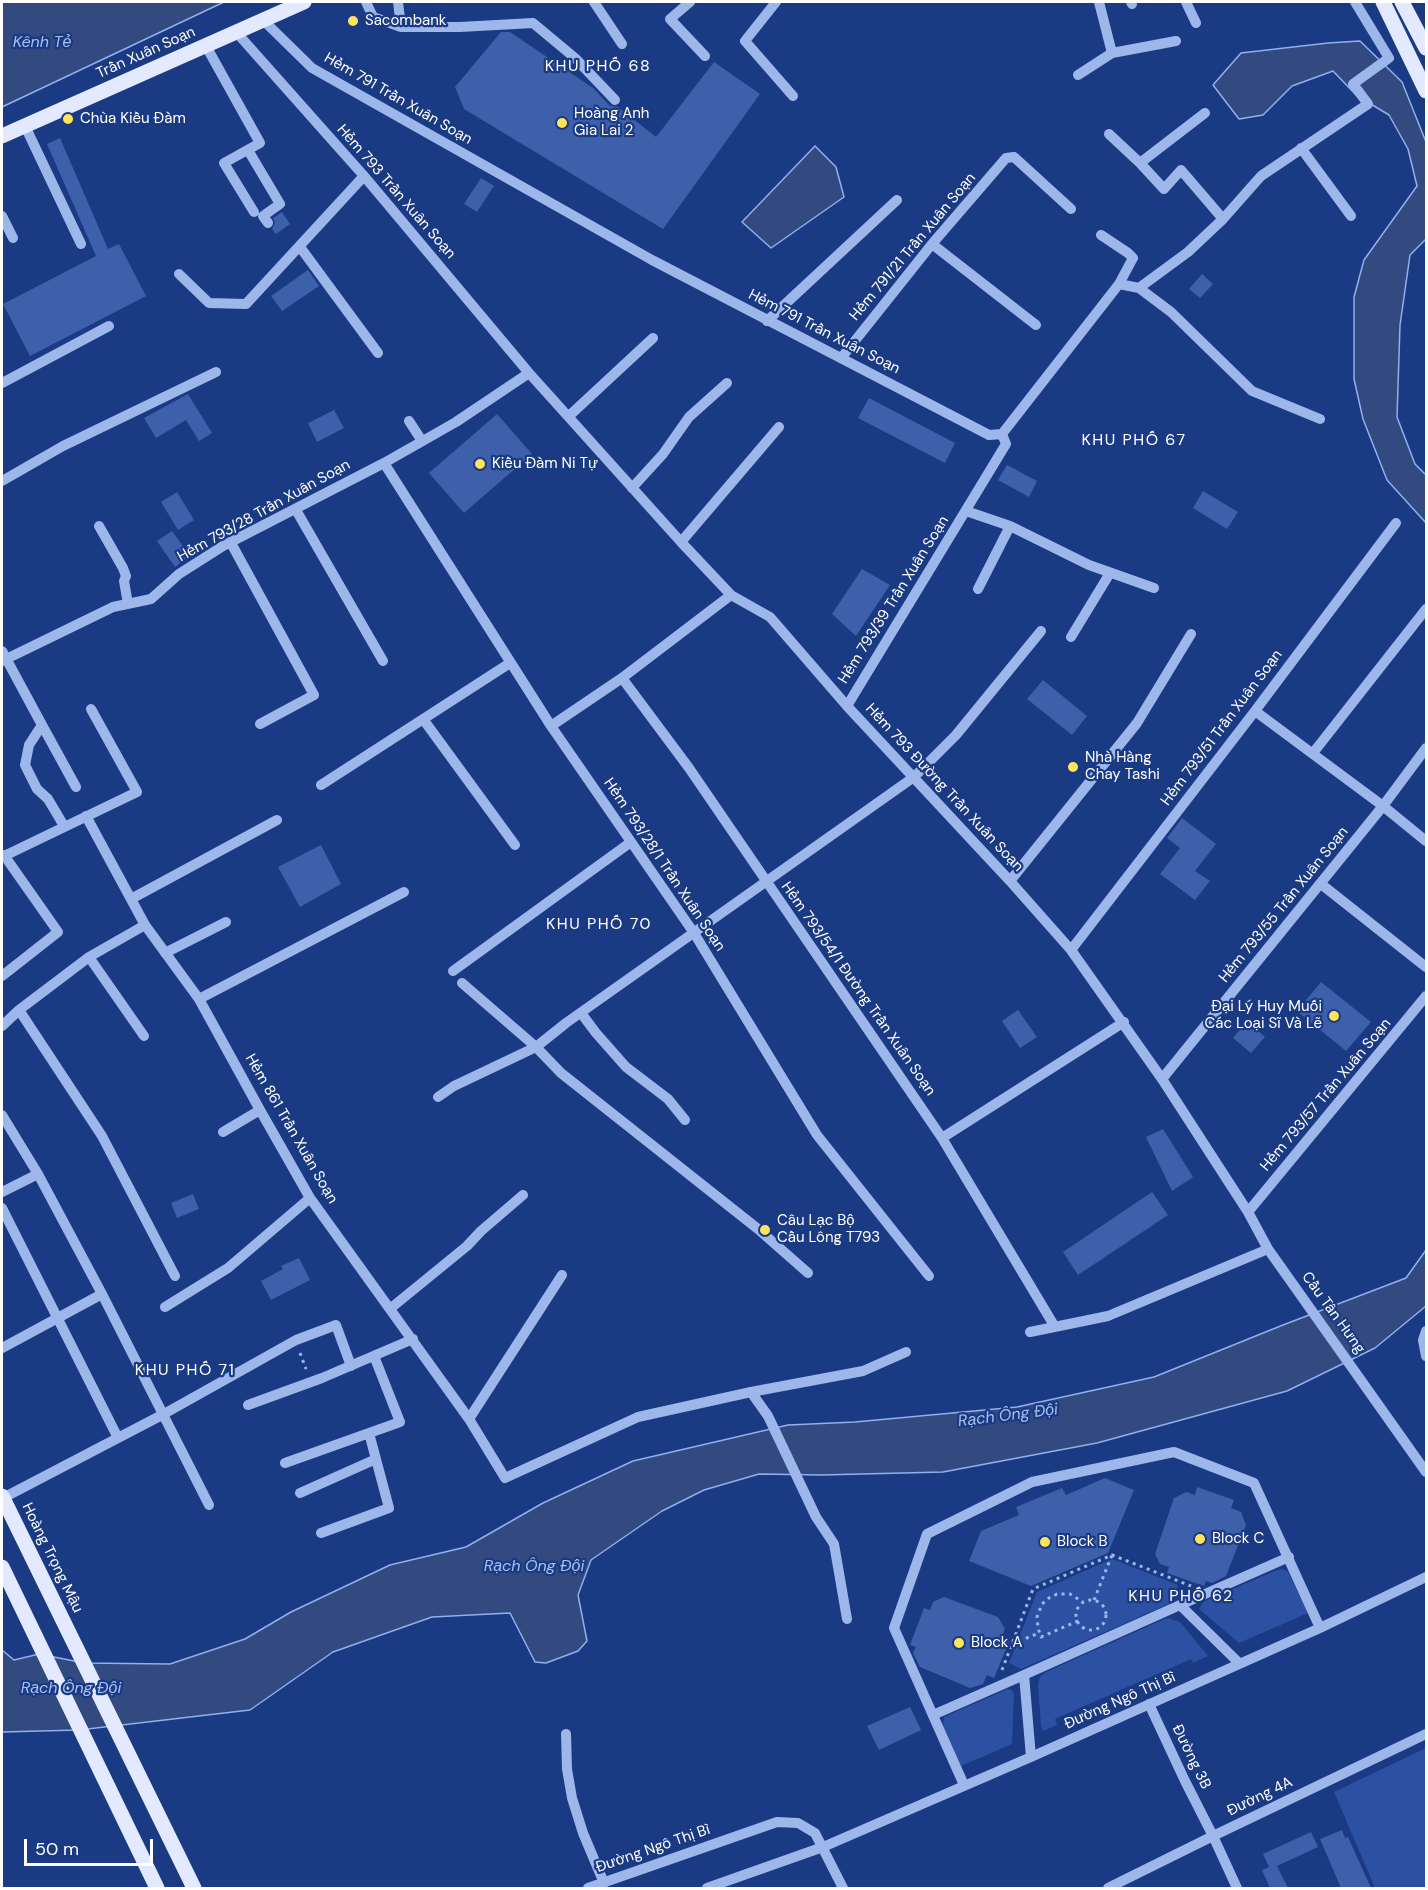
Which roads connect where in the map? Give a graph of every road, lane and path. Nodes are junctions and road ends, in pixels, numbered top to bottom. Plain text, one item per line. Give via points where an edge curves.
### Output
1 (304, 2) edge
2 (366, 2) edge
3 (398, 2) edge
4 (594, 2) edge
5 (690, 2) edge
6 (776, 2) edge
7 (1099, 2) edge
8 (1186, 2) edge
9 (1355, 2) edge
10 (1383, 2) edge
11 (1402, 2) edge
12 (263, 20) junction
13 (1196, 23) dead end
14 (401, 27) junction
15 (237, 33) junction
16 (1176, 41) dead end
17 (622, 44) dead end
18 (206, 46) junction
19 (1426, 48) edge
20 (1112, 53) junction
21 (705, 56) dead end
22 (1078, 75) dead end
23 (1426, 91) edge
24 (793, 96) dead end
25 (615, 100) dead end
26 (1205, 113) dead end
27 (25, 126) junction
28 (1109, 134) dead end
29 (2, 136) edge
30 (1301, 148) junction
31 (248, 150) junction
32 (1140, 163) junction
33 (364, 176) junction
34 (897, 200) dead end
35 (1071, 209) dead end
36 (254, 212) dead end
37 (2, 216) edge
38 (1351, 216) dead end
39 (1223, 219) junction
40 (268, 223) dead end
41 (1101, 235) dead end
42 (13, 238) dead end
43 (81, 244) dead end
44 (932, 244) junction
45 (300, 247) junction
46 (179, 274) dead end
47 (1119, 284) junction
48 (1139, 288) junction
49 (767, 321) junction
50 (1036, 325) dead end
51 (110, 326) dead end
52 (652, 338) dead end
53 (378, 353) dead end
54 (842, 357) junction
55 (216, 372) dead end
56 (529, 372) junction
57 (2, 383) edge
58 (727, 383) dead end
59 (568, 416) junction
60 (1320, 419) dead end
61 (409, 421) dead end
62 (779, 427) dead end
63 (1002, 434) junction
64 (422, 441) junction
65 (384, 463) junction
66 (2, 481) edge
67 (632, 488) junction
68 (296, 510) junction
69 (966, 511) junction
70 (1396, 523) dead end
71 (99, 525) dead end
72 (1010, 526) junction
73 (681, 542) junction
74 (231, 543) junction
75 (1110, 573) junction
76 (1154, 588) dead end
77 (978, 590) dead end
78 (731, 595) junction
79 (128, 604) junction
80 (1426, 609) edge
81 (1041, 631) dead end
82 (1191, 634) dead end
83 (1071, 637) dead end
84 (3, 657) edge
85 (383, 661) dead end
86 (510, 663) junction
87 (622, 678) junction
88 (847, 706) junction
89 (91, 709) dead end
90 (1255, 711) junction
91 (423, 719) junction
92 (260, 724) dead end
93 (42, 725) junction
94 (551, 726) junction
95 (1426, 748) edge
96 (1313, 753) junction
97 (914, 777) junction
98 (321, 785) dead end
99 (76, 787) dead end
100 (1383, 806) junction
101 (86, 816) junction
102 (277, 820) dead end
103 (64, 826) junction
104 (1426, 841) edge
105 (631, 842) junction
106 (515, 845) dead end
107 (3, 856) edge
108 (1010, 881) junction
109 (766, 882) junction
110 (1321, 884) junction
111 (404, 892) dead end
112 (131, 899) junction
113 (226, 922) dead end
114 (145, 925) junction
115 (694, 933) junction
116 (1071, 950) junction
117 (165, 953) junction
118 (89, 957) junction
119 (1426, 967) edge
120 (453, 971) dead end
121 (2, 976) edge
122 (462, 983) dead end
123 (1426, 996) edge
124 (200, 999) junction
125 (19, 1010) junction
126 (581, 1013) junction
127 (1124, 1022) junction
128 (2, 1026) edge
129 (144, 1036) dead end
130 (536, 1047) junction
131 (1162, 1079) junction
132 (438, 1097) dead end
133 (260, 1110) junction
134 (2, 1115) edge
135 (686, 1120) dead end
136 (223, 1132) dead end
137 (942, 1138) junction
138 (38, 1174) junction
139 (2, 1192) edge
140 (523, 1195) dead end
141 (310, 1198) junction
142 (2, 1208) edge
143 (1248, 1212) junction
144 (1268, 1249) junction
145 (1283, 1270) joint
146 (808, 1273) dead end
147 (562, 1275) dead end
148 (175, 1276) dead end
149 (928, 1276) dead end
150 (102, 1294) junction
151 (165, 1307) dead end
152 (391, 1308) junction
153 (58, 1317) junction
154 (1055, 1327) junction
155 (1426, 1331) edge
156 (1030, 1332) dead end
157 (413, 1339) junction
158 (296, 1340) junction
159 (2, 1348) edge
160 (906, 1352) dead end
161 (374, 1356) junction
162 (1426, 1356) edge
163 (351, 1366) junction
164 (311, 1383) junction
165 (751, 1392) junction
166 (248, 1405) dead end
167 (162, 1415) junction
168 (469, 1419) junction
169 (369, 1433) junction
170 (118, 1438) junction
171 (376, 1458) junction
172 (285, 1462) dead end
173 (1425, 1463) edge
174 (300, 1493) dead end
175 (2, 1497) edge
176 (209, 1505) dead end
177 (321, 1533) dead end
178 (1112, 1555) junction
179 (1289, 1557) junction
180 (2, 1567) edge
181 (1426, 1576) edge
182 (1209, 1593) junction
183 (1094, 1600) junction
184 (1083, 1602) junction
185 (1180, 1605) junction
186 (847, 1619) dead end
187 (1077, 1621) junction
188 (1320, 1628) junction
189 (1039, 1633) junction
190 (1012, 1644) junction
191 (1239, 1663) junction
192 (1024, 1675) junction
193 (994, 1688) junction
194 (1149, 1704) junction
195 (933, 1715) junction
196 (566, 1734) dead end
197 (1426, 1734) edge
198 (1031, 1756) junction
199 (964, 1785) junction
200 (1213, 1836) junction
201 (823, 1847) junction
202 (604, 1883) junction
203 (1113, 1887) edge
204 (157, 1888) edge
205 (194, 1888) edge
206 (588, 1888) edge
207 (707, 1888) edge
208 (843, 1888) edge
209 (1237, 1888) edge

1 - 12 main road, Trần Xuân Soạn
2 - 14 street via 373,17
3 - 14 street
4 - 17 street
5 - 21 street via 670,19
6 - 24 street via 745,42
7 - 20 street
8 - 13 street
9 - 30 street via 1389,58 1353,84 1368,104
10 - 23 main road
11 - 19 main road
12 - 15 main road, Trần Xuân Soạn
12 - 49 street, Hẻm 791 Trần Xuân Soạn via 312,68
14 - 25 street via 533,23 575,58
15 - 18 main road, Trần Xuân Soạn
15 - 33 street, Hẻm 793 Trần Xuân Soạn
16 - 20 street
18 - 27 main road, Trần Xuân Soạn
18 - 31 street via 260,143
20 - 22 street
26 - 32 street
27 - 29 main road, Trần Xuân Soạn
27 - 43 street
28 - 32 street
30 - 38 street
30 - 39 street via 1261,176
31 - 36 street via 224,163
31 - 40 street via 280,204 263,216
32 - 39 street via 1164,189 1181,170
33 - 45 street
33 - 56 street, Hẻm 793 Trần Xuân Soạn
34 - 49 street
35 - 44 street, Hẻm 791/21 Trần Xuân Soạn via 1014,157 1009,157
37 - 42 street
39 - 48 street via 1188,252
41 - 47 street via 1133,258
44 - 50 street
44 - 54 street, Hẻm 791/21 Trần Xuân Soạn
45 - 46 street via 246,304 209,303
45 - 53 street
47 - 48 street
47 - 63 street
48 - 60 street via 1171,312 1252,392
49 - 54 street, Hẻm 791 Trần Xuân Soạn
51 - 57 street
52 - 59 street
54 - 63 street, Hẻm 791 Trần Xuân Soạn via 989,435
55 - 66 street via 63,446
56 - 59 street, Hẻm 793 Đường Trần Xuân Soạn
56 - 64 street, Hẻm 793/28 Trần Xuân Soạn
58 - 67 street via 689,417
59 - 67 street, Hẻm 793 Đường Trần Xuân Soạn
61 - 64 street
62 - 73 street
63 - 69 street, Hẻm 793/39 Trần Xuân Soạn via 1006,444
64 - 65 street, Hẻm 793/28 Trần Xuân Soạn
65 - 68 street, Hẻm 793/28 Trần Xuân Soạn
65 - 86 street, Hẻm 793/28/1 Trần Xuân Soạn
67 - 73 street, Hẻm 793 Đường Trần Xuân Soạn
68 - 74 street, Hẻm 793/28 Trần Xuân Soạn
68 - 85 street
69 - 72 street, Hẻm 793/39 Trần Xuân Soạn
69 - 88 street, Hẻm 793/39 Trần Xuân Soạn
70 - 90 street, Hẻm 793/51 Trần Xuân Soạn
71 - 79 street via 126,576
72 - 75 street, Hẻm 793/39 Trần Xuân Soạn
72 - 77 street
73 - 78 street, Hẻm 793 Đường Trần Xuân Soạn
74 - 79 street, Hẻm 793/28 Trần Xuân Soạn via 179,573 151,599
74 - 92 street via 314,694
75 - 76 street, Hẻm 793/39 Trần Xuân Soạn
75 - 83 street
78 - 87 street
78 - 88 street, Hẻm 793 Đường Trần Xuân Soạn via 770,616
79 - 84 street, Hẻm 793/28 Trần Xuân Soạn via 113,607
80 - 96 street
81 - 97 street via 956,735
82 - 108 street via 1137,723
84 - 93 street
86 - 91 street
86 - 94 street, Hẻm 793/28/1 Trần Xuân Soạn
87 - 94 street
87 - 109 street, Hẻm 793/54/1 Đường Trần Xuân Soạn
88 - 97 street, Hẻm 793 Đường Trần Xuân Soạn
89 - 101 street via 137,792
90 - 96 street
90 - 116 street, Hẻm 793/51 Trần Xuân Soạn
91 - 98 street
91 - 106 street
93 - 99 street
93 - 103 street via 29,745 25,765
94 - 105 street, Hẻm 793/28/1 Trần Xuân Soạn
95 - 100 street, Hẻm 793/55 Trần Xuân Soạn
96 - 100 street
97 - 108 street, Hẻm 793 Đường Trần Xuân Soạn
97 - 109 street
100 - 104 street
100 - 110 street, Hẻm 793/55 Trần Xuân Soạn
101 - 103 street
101 - 112 street, Hẻm 861 Trần Xuân Soạn
102 - 112 street
103 - 107 street
105 - 115 street, Hẻm 793/28/1 Trần Xuân Soạn
105 - 120 street
107 - 121 street via 58,932
108 - 116 street, Hẻm 793 Đường Trần Xuân Soạn
109 - 115 street
109 - 137 street, Hẻm 793/54/1 Đường Trần Xuân Soạn
110 - 119 street
110 - 131 street, Hẻm 793/55 Trần Xuân Soạn
111 - 124 street
112 - 114 street, Hẻm 861 Trần Xuân Soạn
113 - 117 street
114 - 117 street, Hẻm 861 Trần Xuân Soạn
114 - 118 street
115 - 126 street
115 - 149 street, Hẻm 793/28/1 Trần Xuân Soạn via 817,1135
116 - 127 street, Hẻm 793 Đường Trần Xuân Soạn
117 - 124 street, Hẻm 861 Trần Xuân Soạn
118 - 125 street
118 - 129 street
122 - 130 street
123 - 143 street, Hẻm 793/57 Trần Xuân Soạn
124 - 133 street, Hẻm 861 Trần Xuân Soạn
125 - 128 street
125 - 148 street via 102,1136
126 - 130 street
126 - 135 street via 626,1067 668,1099
127 - 131 street, Hẻm 793 Đường Trần Xuân Soạn
127 - 137 street
130 - 132 street via 472,1076
130 - 146 street via 561,1073
131 - 143 street, Hẻm 793 Đường Trần Xuân Soạn
133 - 136 street
133 - 141 street, Hẻm 861 Trần Xuân Soạn
134 - 138 street
137 - 154 street, Hẻm 793/54/1 Đường Trần Xuân Soạn
138 - 139 street
138 - 150 street
140 - 152 street
141 - 151 street via 228,1268
141 - 152 street, Hẻm 861 Trần Xuân Soạn
142 - 153 street
143 - 144 street, Hẻm 793 Đường Trần Xuân Soạn
144 - 145 street, Hẻm 793 Đường Trần Xuân Soạn
144 - 154 street via 1108,1316
145 - 173 street, Cầu Tân Hưng
147 - 168 street
150 - 153 street
150 - 167 street
152 - 157 street, Hẻm 861 Trần Xuân Soạn
153 - 159 street
153 - 170 street
154 - 156 street
155 - 162 street
157 - 161 street
157 - 168 street, Hẻm 861 Trần Xuân Soạn
158 - 163 street via 336,1324
158 - 164 path
158 - 167 street
160 - 165 street via 863,1371
161 - 163 street
161 - 169 street via 400,1422
163 - 164 street
164 - 166 street
165 - 168 street, Hẻm 861 Trần Xuân Soạn via 638,1418 505,1478
165 - 186 street via 768,1416 816,1517 834,1544
167 - 170 street
167 - 176 street
169 - 171 street
169 - 172 street
170 - 175 street
171 - 174 street
171 - 177 street via 389,1508
175 - 205 main road, Hoàng Trọng Mậu
178 - 182 path
178 - 183 path
178 - 190 path via 1034,1589
179 - 182 street
179 - 188 street
179 - 195 street via 1254,1484 1174,1452 1032,1482 927,1534 894,1628
180 - 204 main road
181 - 188 street, Đường Ngô Thị Bì
182 - 185 street
183 - 184 path
183 - 187 path via 1105,1612 1101,1626 1087,1629
184 - 187 path via 1076,1610
184 - 189 path via 1070,1594 1049,1598 1038,1612
185 - 191 street
185 - 192 street
187 - 189 path via 1041,1637
188 - 191 street, Đường Ngô Thị Bì
189 - 190 path
190 - 193 path
191 - 194 street, Đường Ngô Thị Bì
192 - 193 street
192 - 198 street
193 - 195 street
194 - 198 street, Đường Ngô Thị Bì
194 - 200 street, Đường 3B
195 - 199 street
196 - 202 street via 572,1797
197 - 200 street, Đường 4A
198 - 199 street, Đường Ngô Thị Bì
199 - 201 street, Đường Ngô Thị Bì
200 - 203 street, Đường 4A
200 - 209 street, Đường 3B
201 - 202 street, Đường Ngô Thị Bì via 815,1833 798,1823 777,1821
201 - 207 street, Đường Ngô Thị Bì
201 - 208 street
202 - 206 street, Đường Ngô Thị Bì

